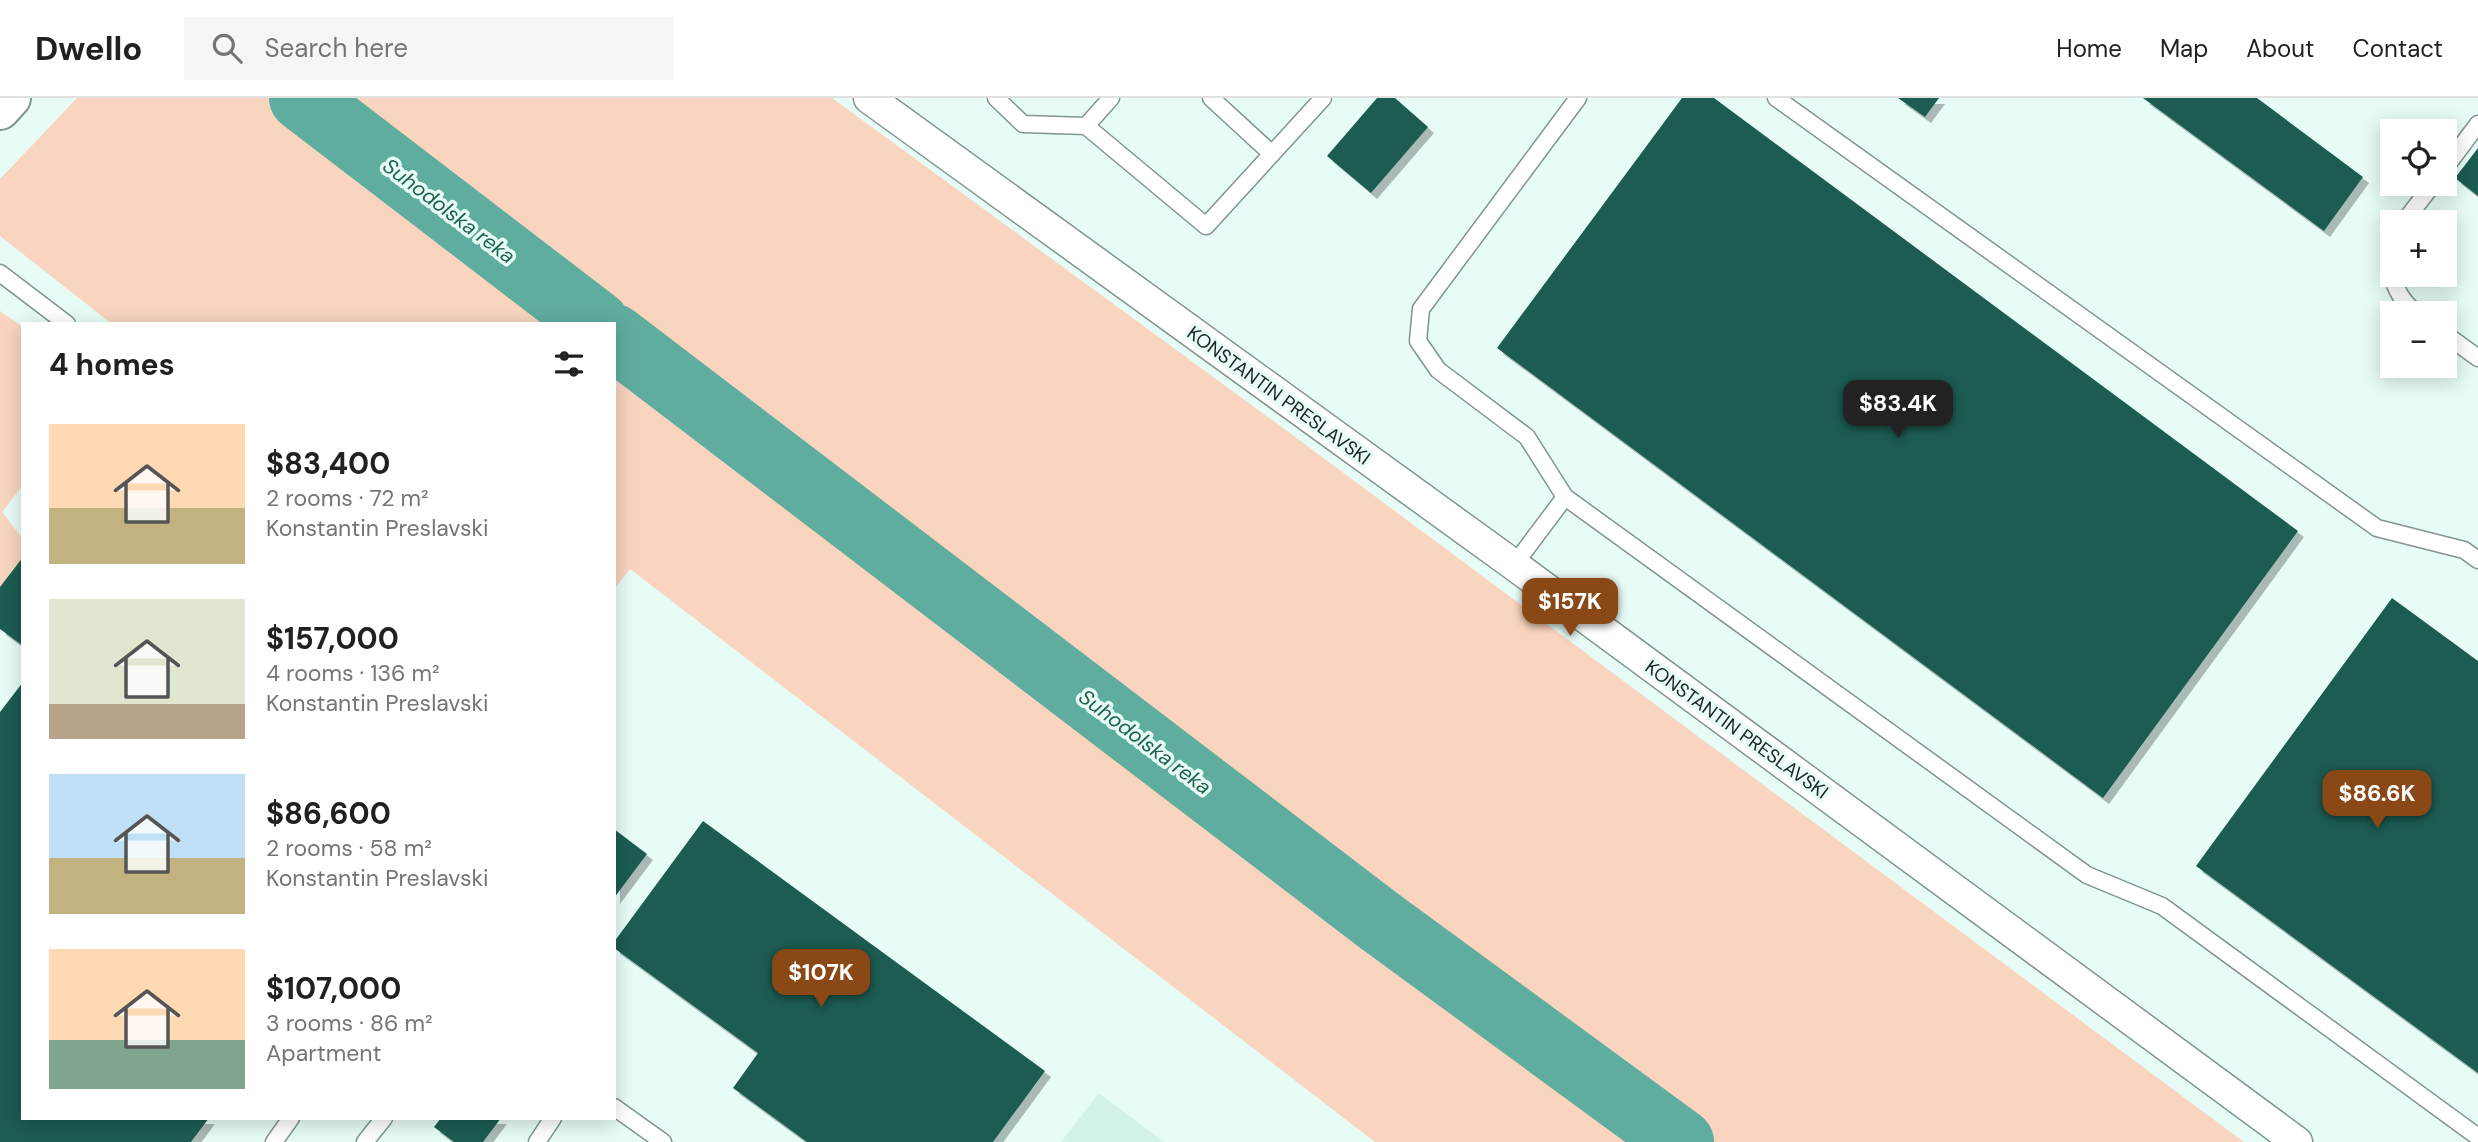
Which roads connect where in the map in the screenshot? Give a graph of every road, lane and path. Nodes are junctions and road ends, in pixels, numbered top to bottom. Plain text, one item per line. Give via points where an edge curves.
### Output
1 (11, 98) edge
2 (869, 98) edge
3 (996, 98) edge
4 (1111, 98) edge
5 (1211, 98) edge
6 (1324, 98) edge
7 (1578, 98) edge
8 (1776, 98) edge
9 (0, 110) edge
10 (2478, 124) edge
11 (1086, 126) junction
12 (2457, 152) edge
13 (1272, 155) junction
14 (2424, 196) edge
15 (2412, 210) edge
16 (0, 273) edge
17 (64, 322) edge
18 (2457, 343) edge
19 (2478, 358) edge
20 (1565, 497) junction
21 (2478, 560) edge
22 (1514, 565) junction
23 (616, 1108) edge
24 (290, 1120) edge
25 (382, 1120) edge
26 (552, 1120) edge
27 (2478, 1137) edge
28 (274, 1142) edge
29 (365, 1142) edge
30 (537, 1142) edge
31 (663, 1142) edge
32 (2297, 1142) edge

1 - 9 street
2 - 22 street, KONSTANTIN PRESLAVSKI
3 - 11 lane via 1023,124
4 - 11 lane
5 - 13 lane
6 - 13 lane
7 - 20 lane via 1421,309 1418,341 1438,370 1527,436
8 - 21 lane via 2377,528 2464,550
10 - 12 lane
11 - 13 lane via 1206,226
14 - 15 lane
16 - 17 lane
18 - 19 lane
20 - 22 lane
20 - 27 lane via 2087,875 2162,906
22 - 32 street, KONSTANTIN PRESLAVSKI
23 - 31 lane
24 - 28 lane
25 - 29 lane
26 - 30 lane

